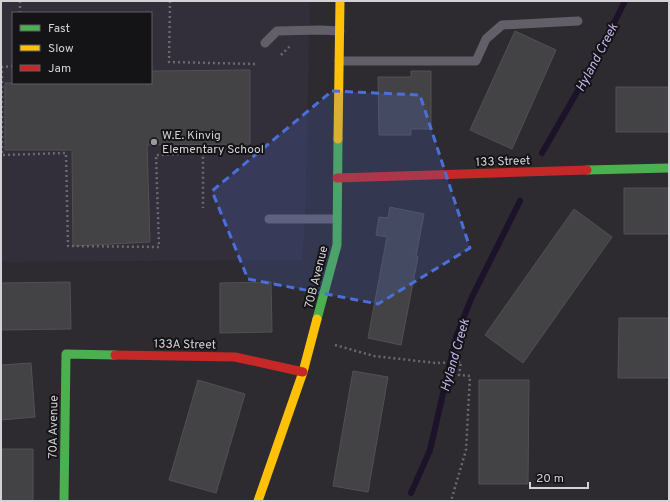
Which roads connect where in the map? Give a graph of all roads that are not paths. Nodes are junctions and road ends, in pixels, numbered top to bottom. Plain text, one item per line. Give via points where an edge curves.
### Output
1 (340, 1) edge
2 (578, 21) dead end
3 (340, 31) junction
4 (265, 43) dead end
5 (339, 61) junction
6 (669, 168) edge
7 (337, 178) junction
8 (269, 219) dead end
9 (337, 219) junction
10 (66, 354) joint
11 (303, 372) junction
12 (64, 501) edge
13 (258, 501) edge

1 - 3 street, 70B Avenue
2 - 5 lane via 502,25 486,39 476,61
3 - 4 lane via 277,31
3 - 5 street, 70B Avenue
5 - 7 street, 70B Avenue
6 - 7 street, 133 Street
7 - 9 street, 70B Avenue
8 - 9 lane
9 - 11 street, 70B Avenue via 337,245
10 - 11 street, 133A Street via 235,357
10 - 12 street, 70A Avenue
11 - 13 street, 70B Avenue

